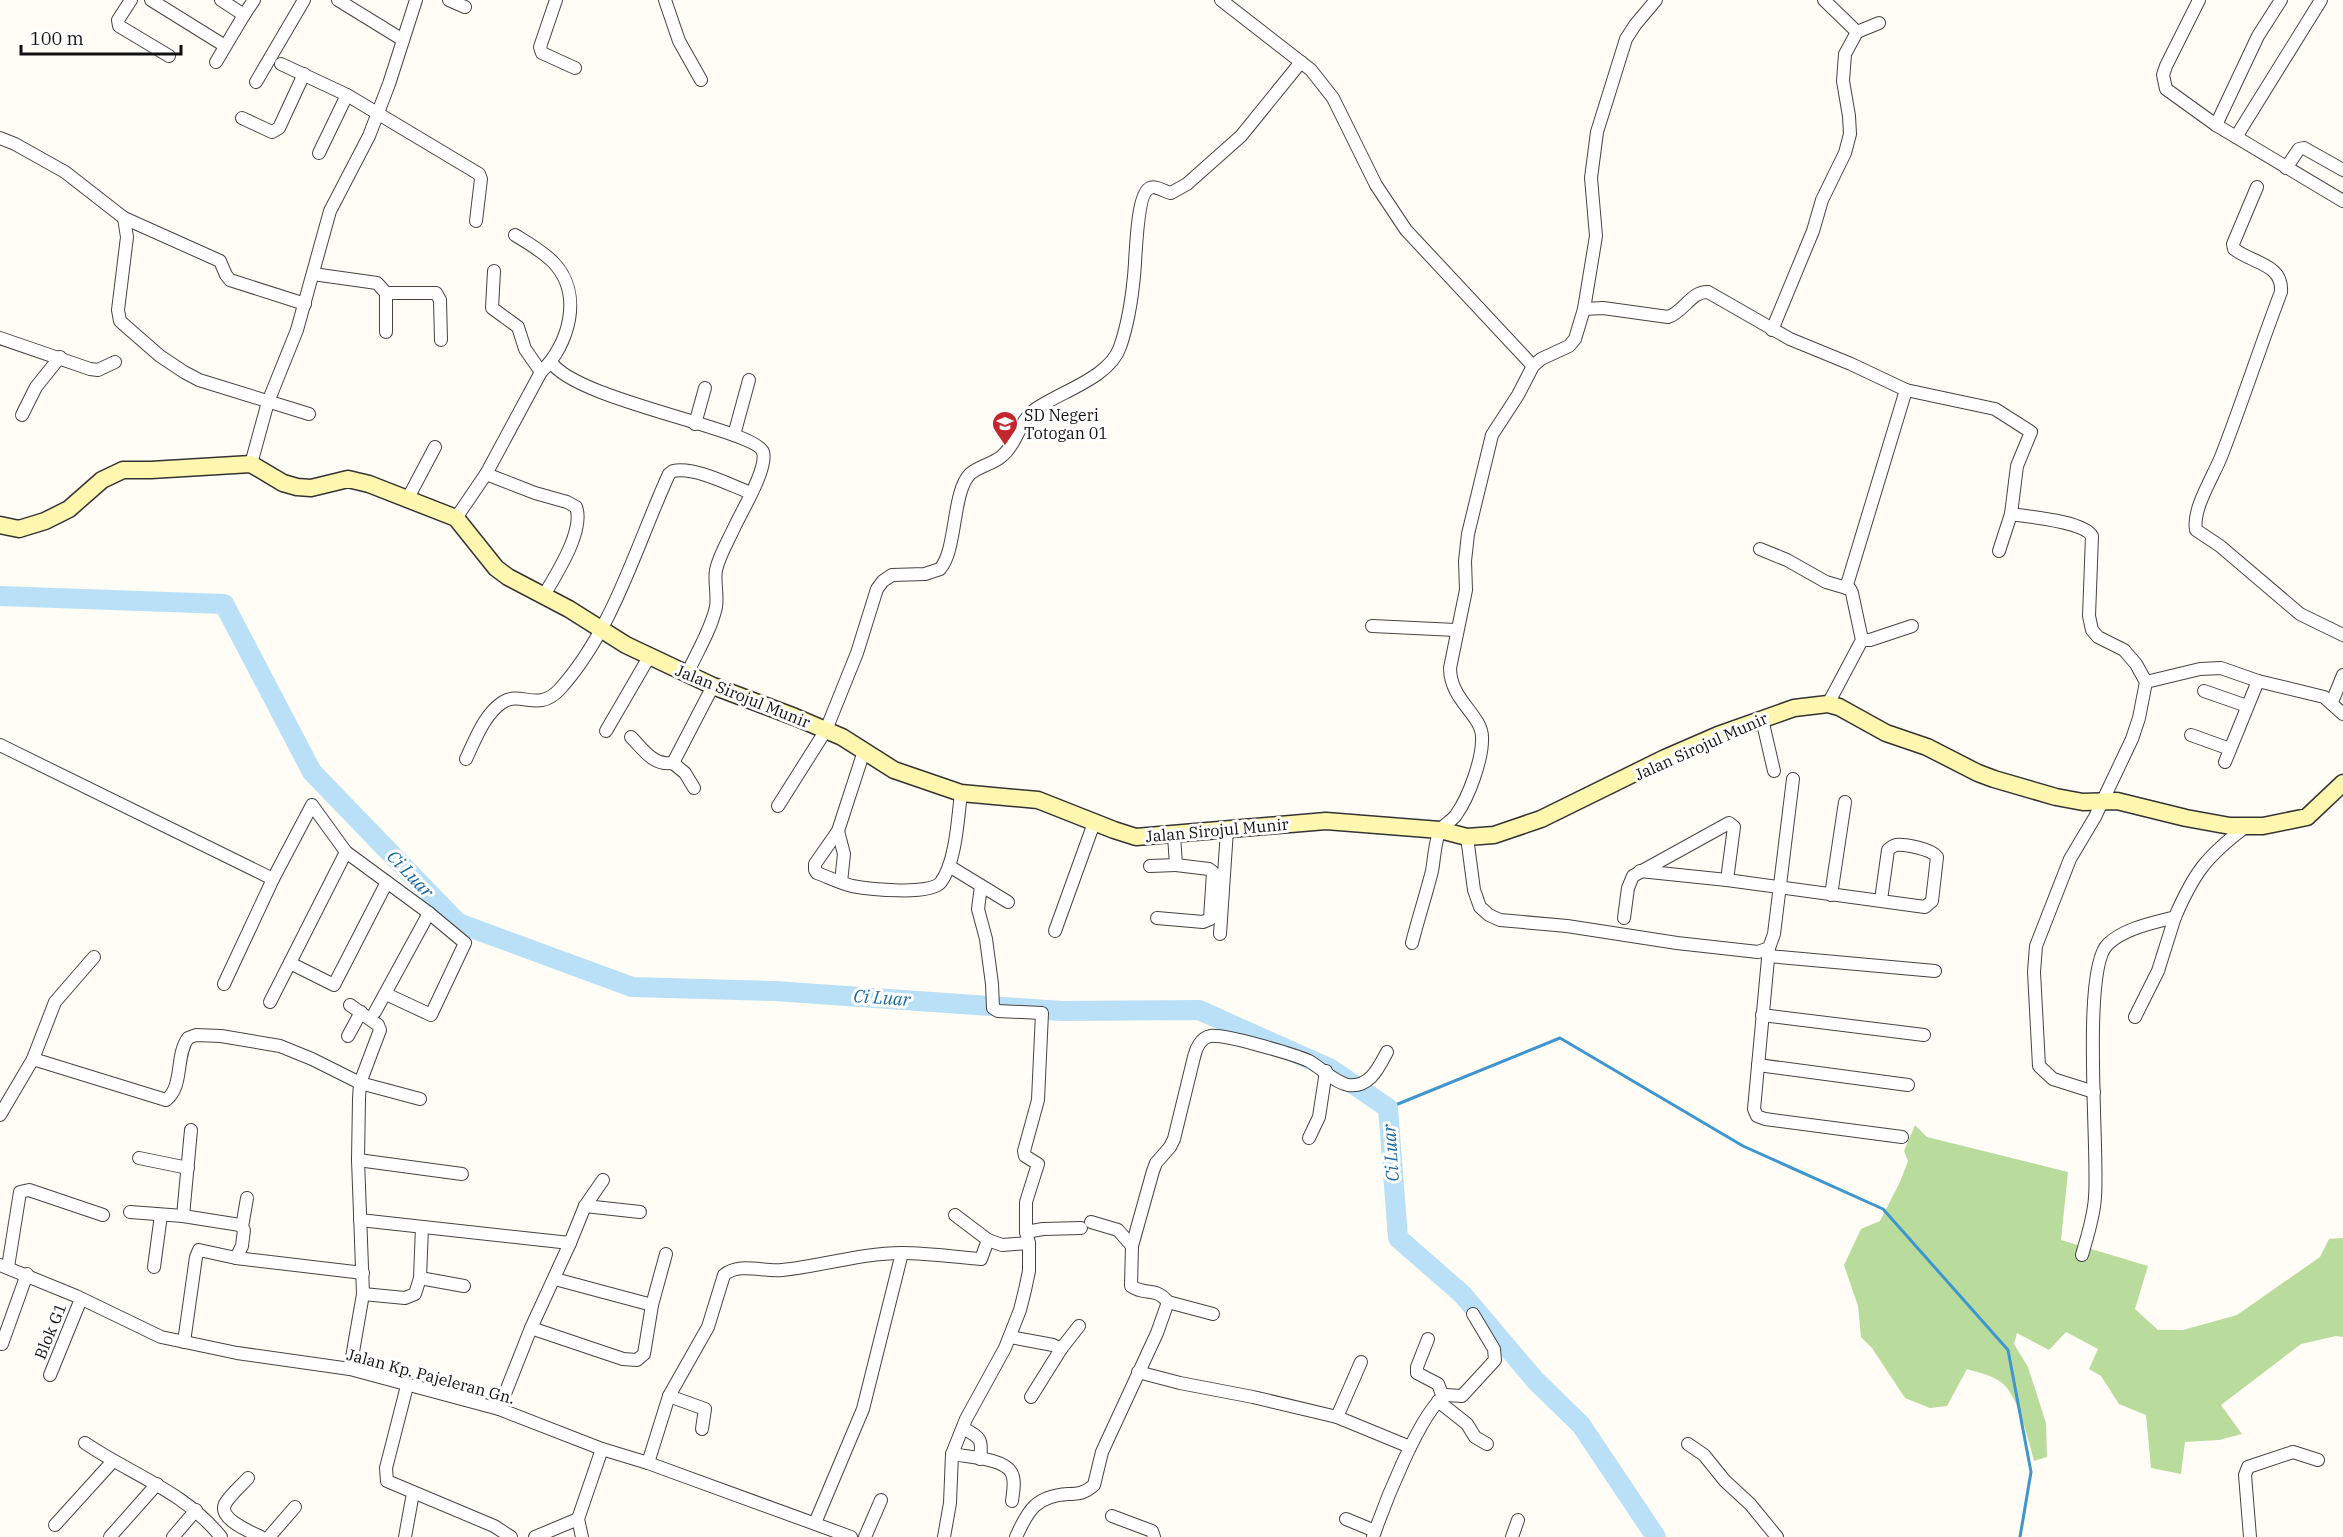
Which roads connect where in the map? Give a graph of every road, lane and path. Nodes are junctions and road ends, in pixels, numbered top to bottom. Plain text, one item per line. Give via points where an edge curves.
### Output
1 (131, 0) edge
2 (151, 0) edge
3 (221, 0) edge
4 (254, 0) edge
5 (304, 0) edge
6 (338, 0) edge
7 (416, 0) edge
8 (449, 0) edge
9 (556, 0) edge
10 (665, 0) edge
11 (1221, 0) edge
12 (1656, 0) edge
13 (1824, 0) edge
14 (2199, 0) edge
15 (2281, 0) edge
16 (2321, 0) edge
17 (465, 7) dead end
18 (244, 15) junction
19 (1879, 23) dead end
20 (1857, 32) junction
21 (403, 40) junction
22 (225, 46) junction
23 (169, 56) dead end
24 (216, 62) dead end
25 (1301, 62) junction
26 (280, 64) dead end
27 (575, 68) dead end
28 (304, 74) junction
29 (701, 80) dead end
30 (256, 82) dead end
31 (347, 95) junction
32 (376, 114) junction
33 (242, 118) dead end
34 (2216, 126) junction
35 (2236, 137) junction
36 (0, 138) edge
37 (319, 153) dead end
38 (2286, 168) junction
39 (2343, 170) edge
40 (2257, 188) dead end
41 (2343, 201) edge
42 (124, 218) junction
43 (476, 221) dead end
44 (514, 235) dead end
45 (494, 271) dead end
46 (313, 274) junction
47 (386, 293) junction
48 (305, 304) junction
49 (1584, 309) junction
50 (1772, 330) junction
51 (386, 332) dead end
52 (0, 338) edge
53 (441, 340) dead end
54 (60, 357) junction
55 (115, 362) dead end
56 (551, 362) junction
57 (1533, 366) junction
58 (541, 372) junction
59 (749, 380) dead end
60 (705, 388) dead end
61 (1906, 390) junction
62 (268, 402) junction
63 (309, 414) dead end
64 (22, 415) dead end
65 (694, 424) junction
66 (734, 435) junction
67 (435, 447) dead end
68 (250, 464) junction
69 (486, 474) junction
70 (751, 493) junction
71 (408, 498) junction
72 (2011, 514) junction
73 (456, 518) junction
74 (0, 525) edge
75 (1760, 549) dead end
76 (1999, 551) dead end
77 (1846, 588) junction
78 (543, 597) junction
79 (1372, 626) dead end
80 (1912, 626) dead end
81 (601, 629) junction
82 (1456, 630) junction
83 (2343, 635) edge
84 (1862, 640) junction
85 (649, 657) junction
86 (687, 674) junction
87 (2343, 675) edge
88 (2258, 681) junction
89 (2146, 682) junction
90 (712, 686) junction
91 (2204, 691) dead end
92 (2332, 702) junction
93 (1828, 704) junction
94 (2247, 706) junction
95 (2343, 714) edge
96 (1762, 719) junction
97 (825, 730) junction
98 (606, 731) dead end
99 (2192, 735) dead end
100 (631, 737) dead end
101 (0, 745) edge
102 (2230, 749) junction
103 (864, 751) junction
104 (466, 759) dead end
105 (2225, 762) dead end
106 (673, 763) junction
107 (1774, 771) dead end
108 (1793, 779) dead end
109 (2343, 783) edge
110 (694, 788) dead end
111 (961, 793) junction
112 (1845, 802) dead end
113 (2101, 803) junction
114 (778, 806) dead end
115 (1094, 823) junction
116 (2244, 828) junction
117 (1227, 830) junction
118 (1440, 830) junction
119 (838, 831) junction
120 (1174, 835) junction
121 (1467, 837) junction
122 (346, 852) junction
123 (1676, 852) junction
124 (1176, 865) junction
125 (949, 866) junction
126 (1150, 866) dead end
127 (1640, 871) junction
128 (1674, 875) junction
129 (273, 879) junction
130 (1727, 880) junction
131 (387, 882) junction
132 (842, 882) junction
133 (981, 886) junction
134 (1781, 888) junction
135 (1831, 895) junction
136 (1881, 900) junction
137 (1008, 902) dead end
138 (429, 913) junction
139 (2175, 917) junction
140 (1157, 918) dead end
141 (1624, 918) dead end
142 (1055, 931) dead end
143 (1220, 934) dead end
144 (1412, 943) dead end
145 (1768, 952) junction
146 (94, 957) dead end
147 (290, 963) junction
148 (1935, 971) dead end
149 (224, 984) dead end
150 (386, 994) junction
151 (270, 1002) dead end
152 (375, 1012) dead end
153 (1762, 1015) junction
154 (2135, 1017) dead end
155 (1924, 1035) dead end
156 (348, 1036) dead end
157 (1387, 1052) dead end
158 (33, 1059) junction
159 (1758, 1065) junction
160 (1326, 1071) junction
161 (360, 1083) junction
162 (1908, 1085) dead end
163 (2094, 1092) junction
164 (420, 1099) dead end
165 (0, 1114) edge
166 (191, 1130) dead end
167 (1902, 1137) dead end
168 (1309, 1138) dead end
169 (139, 1158) dead end
170 (358, 1160) junction
171 (188, 1168) junction
172 (462, 1174) dead end
173 (603, 1180) dead end
174 (247, 1198) dead end
175 (585, 1206) junction
176 (130, 1212) dead end
177 (640, 1212) dead end
178 (103, 1215) dead end
179 (161, 1215) junction
180 (955, 1215) dead end
181 (183, 1216) junction
182 (360, 1220) junction
183 (242, 1227) junction
184 (422, 1227) junction
185 (1027, 1238) junction
186 (988, 1240) junction
187 (570, 1243) junction
188 (1132, 1246) junction
189 (902, 1253) junction
190 (666, 1254) dead end
191 (2082, 1256) dead end
192 (236, 1258) junction
193 (4, 1266) edge
194 (154, 1267) dead end
195 (363, 1273) junction
196 (27, 1275) junction
197 (420, 1278) junction
198 (555, 1279) junction
199 (464, 1286) dead end
200 (363, 1294) junction
201 (81, 1299) junction
202 (1168, 1302) junction
203 (652, 1305) junction
204 (1213, 1314) dead end
205 (1473, 1314) dead end
206 (1079, 1326) dead end
207 (531, 1328) junction
208 (1010, 1336) junction
209 (1428, 1339) dead end
210 (184, 1342) junction
211 (2, 1344) dead end
212 (1061, 1349) junction
213 (1361, 1362) dead end
214 (350, 1369) junction
215 (1138, 1372) junction
216 (50, 1375) dead end
217 (407, 1386) junction
218 (669, 1396) junction
219 (1032, 1397) dead end
220 (1440, 1399) junction
221 (499, 1409) junction
222 (1336, 1417) junction
223 (963, 1428) junction
224 (702, 1429) dead end
225 (85, 1443) dead end
226 (1487, 1444) dead end
227 (1688, 1444) dead end
228 (1410, 1447) junction
229 (602, 1449) junction
230 (952, 1454) junction
231 (980, 1459) junction
232 (2318, 1460) dead end
233 (113, 1461) junction
234 (648, 1463) junction
235 (248, 1478) dead end
236 (157, 1484) junction
237 (413, 1493) junction
238 (881, 1500) dead end
239 (1012, 1501) dead end
240 (295, 1508) dead end
241 (196, 1510) junction
242 (1112, 1516) dead end
243 (578, 1519) junction
244 (1346, 1519) dead end
245 (1518, 1520) dead end
246 (815, 1523) junction
247 (56, 1525) dead end
248 (1374, 1535) edge
249 (844, 1536) edge
250 (110, 1537) edge
251 (173, 1537) edge
252 (221, 1537) edge
253 (261, 1537) edge
254 (268, 1537) edge
255 (405, 1537) edge
256 (511, 1537) edge
257 (535, 1537) edge
258 (582, 1537) edge
259 (865, 1537) edge
260 (944, 1537) edge
261 (1016, 1537) edge
262 (1155, 1537) edge
263 (1512, 1537) edge
264 (1777, 1537) edge
265 (2250, 1537) edge

1 - 23 street via 118,20 119,26
2 - 22 street
3 - 18 street
4 - 18 street
5 - 30 street
6 - 21 street
7 - 21 street
8 - 17 street
9 - 27 street via 540,47 542,53
10 - 29 street via 679,41
11 - 25 street
12 - 49 street via 1626,39 1597,132 1591,178 1596,237
13 - 20 street
14 - 34 street via 2166,66 2163,84
15 - 34 street via 2258,36
16 - 35 street
18 - 22 street
19 - 20 street
20 - 50 street via 1845,54 1842,71 1850,134 1845,153 1822,200
21 - 32 street
22 - 24 street
25 - 57 street via 1334,98 1376,185 1406,230
25 - 97 street via 1241,136 1187,184 1171,193 1148,188 1138,220 1134,277 1119,349 1101,372 1033,411 1002,456 970,474 948,554 940,569 925,574 892,575 883,581 873,598 857,653
26 - 28 street
28 - 31 street
28 - 33 street via 276,131
31 - 32 street
31 - 37 street
32 - 43 street via 480,175
32 - 46 street via 360,155 330,211
34 - 35 street
35 - 38 street
36 - 42 street via 65,172
38 - 39 street via 2304,148
38 - 41 street
40 - 83 street via 2234,249 2277,273 2282,280 2281,292 2203,498 2196,530 2300,614
42 - 48 street via 218,259 230,280
42 - 62 street via 127,237 120,321 184,372
44 - 56 street via 554,263 564,280 570,309 568,325 564,342
45 - 58 street via 492,308 515,324 525,349
46 - 47 street via 371,281 380,284
46 - 48 street
47 - 51 street
47 - 53 street via 436,293 440,300
48 - 62 street
49 - 50 street via 1668,317 1697,293 1708,292
49 - 57 street via 1569,346
50 - 61 street
52 - 54 street
54 - 55 street via 98,370
54 - 64 street via 36,387
56 - 58 street
56 - 65 street via 569,377
57 - 82 street via 1492,435 1468,534 1466,590
58 - 69 street
59 - 66 street
60 - 65 street
61 - 72 street via 1995,409 2028,430 2031,435 2014,477
61 - 77 street
62 - 63 street
62 - 68 street
65 - 66 street
66 - 70 street via 759,446 763,453 761,471
67 - 71 street
68 - 71 street, Jalan Sirojul Munir via 297,487 311,488 350,479
68 - 74 street via 118,471 64,512 26,528
69 - 73 street
69 - 78 street via 576,507 578,519 571,543
70 - 81 street via 683,470 669,474
70 - 86 street via 716,568 715,609
71 - 73 street, Jalan Sirojul Munir
72 - 76 street
72 - 89 street via 2089,531 2092,630 2124,650
73 - 78 street, Jalan Sirojul Munir via 496,568
75 - 77 street
77 - 84 street via 1855,601
78 - 81 street, Jalan Sirojul Munir
79 - 82 street
80 - 84 street
81 - 85 street, Jalan Sirojul Munir
81 - 104 street via 569,677 549,698 536,702 505,700 493,711
82 - 118 street via 1450,675 1457,695 1480,727 1482,742 1479,765 1456,815
84 - 93 street
85 - 86 street, Jalan Sirojul Munir
85 - 98 street
86 - 90 street, Jalan Sirojul Munir
87 - 92 street
88 - 89 street via 2211,667
88 - 92 street
88 - 94 street
89 - 113 street via 2132,739
90 - 97 street, Jalan Sirojul Munir
90 - 106 street
91 - 94 street
92 - 95 street
93 - 96 street, Jalan Sirojul Munir via 1794,708
93 - 113 street via 1978,773 2056,797
94 - 102 street
96 - 107 street
96 - 121 street, Jalan Sirojul Munir via 1665,758 1541,819 1494,835
97 - 103 street, Jalan Sirojul Munir
97 - 114 street
99 - 102 street
100 - 106 street via 654,760
101 - 129 street
102 - 105 street
103 - 111 street, Jalan Sirojul Munir via 894,770
103 - 119 street
106 - 110 street
108 - 134 street
109 - 116 street via 2310,816
111 - 115 street, Jalan Sirojul Munir via 1038,800
111 - 125 street
112 - 135 street
113 - 116 street via 2116,801
113 - 163 street via 2070,859 2040,934 2034,965 2039,1065 2053,1079
115 - 120 street, Jalan Sirojul Munir via 1136,837
115 - 142 street
116 - 139 street via 2202,866
117 - 118 street, Jalan Sirojul Munir via 1326,821
117 - 120 street, Jalan Sirojul Munir
117 - 143 street
118 - 121 street, Jalan Sirojul Munir
118 - 144 street
119 - 132 street via 844,854
119 - 132 street via 814,867 817,873
120 - 124 street
121 - 145 street via 1480,907 1500,920
122 - 129 street via 312,805
122 - 131 street
122 - 147 street
123 - 127 street
123 - 128 street
123 - 130 street via 1732,824
124 - 126 street
124 - 140 street via 1213,872 1210,919 1203,922
125 - 132 street via 940,884 930,889 885,889
125 - 133 street
127 - 128 street
127 - 141 street via 1630,881
128 - 130 street
129 - 149 street
130 - 134 street
131 - 138 street
131 - 147 street via 333,985
133 - 137 street
133 - 185 street via 978,909 993,1008 1042,1014 1038,1100 1024,1151 1038,1164 1026,1199
134 - 135 street
134 - 145 street
135 - 136 street
136 - 136 street via 1891,847 1934,853 1936,868 1929,905
138 - 150 street
138 - 150 street via 465,943 431,1015
139 - 154 street via 2158,971
139 - 163 street via 2119,937 2100,956 2095,992
145 - 148 street
145 - 153 street
146 - 158 street via 55,1002
147 - 151 street
150 - 152 street
153 - 155 street
153 - 159 street
156 - 161 street via 356,1009 378,1025 380,1033
157 - 160 street via 1376,1075 1355,1084 1339,1081
158 - 161 street via 166,1100 176,1086 181,1050 188,1038 221,1036 280,1046
158 - 165 street
159 - 162 street
159 - 167 street via 1754,1109 1757,1116
160 - 168 street via 1319,1117
160 - 188 street via 1277,1049 1216,1036 1205,1039 1194,1057 1170,1147 1153,1171
161 - 164 street
161 - 170 street
163 - 191 street via 2095,1197
166 - 171 street
169 - 171 street
170 - 172 street
170 - 182 street
171 - 181 street
173 - 175 street
174 - 183 street
175 - 177 street
175 - 187 street
176 - 179 street
178 - 193 street via 22,1190
179 - 181 street
179 - 194 street
180 - 186 street
181 - 183 street
182 - 184 street
182 - 195 street
183 - 192 street via 243,1242
184 - 187 street
184 - 197 street
185 - 186 street via 1002,1245
185 - 188 street via 1044,1229 1086,1225 1118,1230
185 - 208 street via 1029,1271
186 - 189 street via 981,1259
187 - 198 street
188 - 202 street via 1131,1286 1158,1292
189 - 218 street via 781,1270 729,1270 708,1327
189 - 246 street via 863,1409
190 - 203 street
192 - 195 street
192 - 210 street via 197,1251
193 - 196 street, Jalan Kp. Pajeleran Gn.
195 - 200 street
196 - 201 street, Jalan Kp. Pajeleran Gn.
196 - 211 street
197 - 199 street
197 - 200 street via 415,1294 410,1297
198 - 203 street
198 - 207 street
200 - 214 street
201 - 210 street, Jalan Kp. Pajeleran Gn. via 147,1332
201 - 216 street, Blok G1
202 - 204 street
202 - 215 street
203 - 207 street via 644,1354 633,1361
205 - 220 street via 1494,1349 1495,1360 1462,1396
206 - 212 street
207 - 221 street
208 - 212 street
208 - 223 street
209 - 220 street via 1417,1373 1438,1384
210 - 214 street, Jalan Kp. Pajeleran Gn.
212 - 219 street
213 - 222 street
214 - 217 street, Jalan Kp. Pajeleran Gn.
215 - 222 street
215 - 261 street via 1102,1452 1094,1485 1080,1494 1056,1495 1037,1502
217 - 221 street, Jalan Kp. Pajeleran Gn.
217 - 237 street via 385,1475 387,1481
218 - 224 street via 706,1410
218 - 234 street
220 - 226 street via 1475,1437
220 - 228 street
221 - 229 street, Jalan Kp. Pajeleran Gn.
222 - 228 street
223 - 230 street
223 - 231 street via 978,1436
225 - 233 street
227 - 264 street via 1704,1455
228 - 248 street
229 - 234 street, Jalan Kp. Pajeleran Gn.
229 - 243 street
230 - 231 street
230 - 260 street
231 - 239 street via 1003,1464 1011,1472
232 - 265 street via 2293,1452 2248,1467 2245,1475
233 - 236 street
233 - 247 street
234 - 246 street, Jalan Kp. Pajeleran Gn.
235 - 253 street via 227,1501 224,1512
236 - 241 street
236 - 250 street
237 - 255 street
237 - 256 street
238 - 259 street
240 - 254 street
241 - 251 street
241 - 252 street
242 - 262 street via 1146,1527
243 - 257 street
243 - 258 street
244 - 248 street
245 - 263 street
246 - 249 street, Jalan Kp. Pajeleran Gn.

